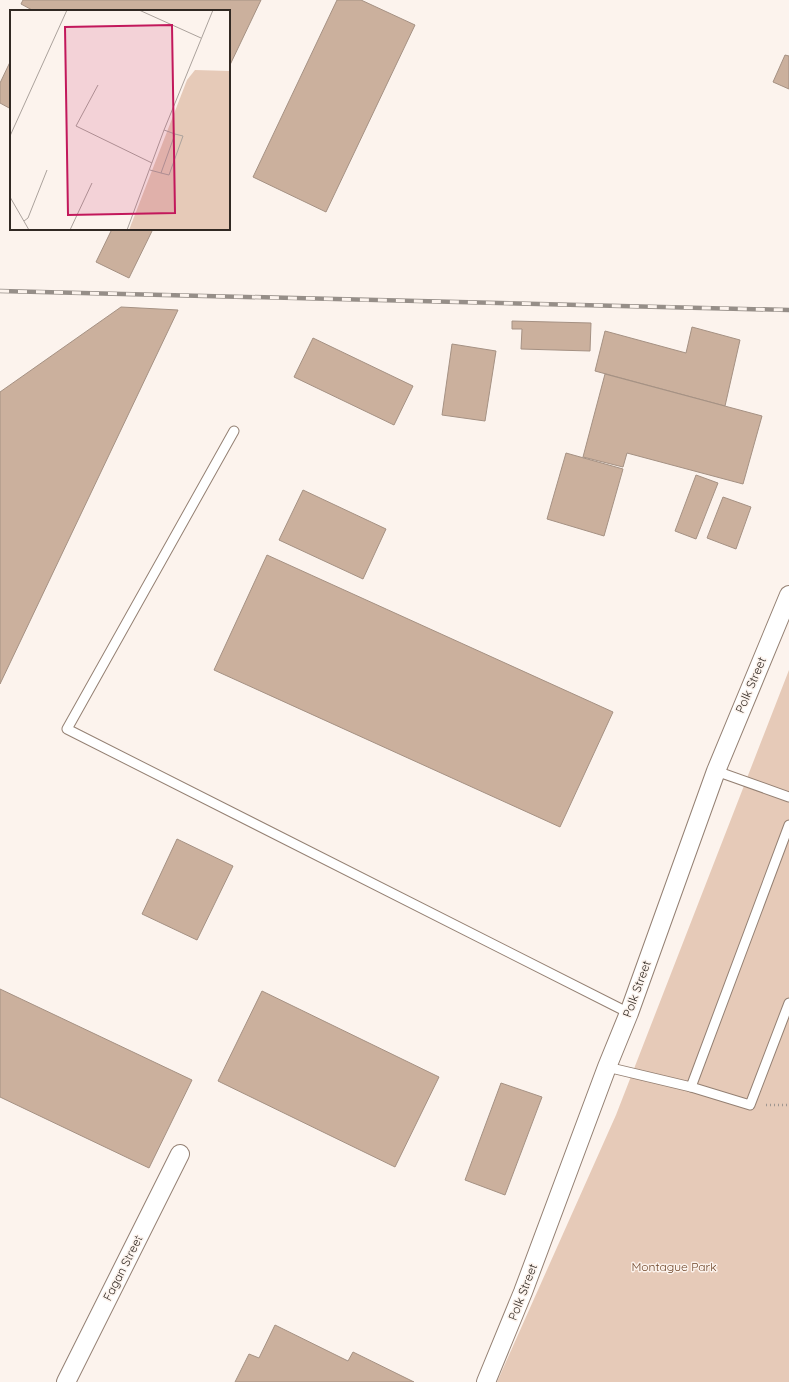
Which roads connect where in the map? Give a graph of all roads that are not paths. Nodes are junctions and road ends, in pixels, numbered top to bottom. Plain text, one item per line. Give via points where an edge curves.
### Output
1 (234, 431) dead end
2 (789, 595) edge
3 (716, 771) junction
4 (789, 797) edge
5 (789, 824) edge
6 (789, 1003) edge
7 (629, 1014) junction
8 (607, 1067) junction
9 (691, 1087) junction
10 (180, 1154) dead end
11 (66, 1382) edge
12 (486, 1382) edge

1 - 7 lane via 67,729
2 - 3 street, Polk Street
3 - 4 lane
3 - 7 street, Polk Street
5 - 9 lane
6 - 9 lane via 750,1105
7 - 8 street, Polk Street
8 - 9 lane
8 - 12 street, Polk Street via 523,1292
10 - 11 street, Fagan Street

